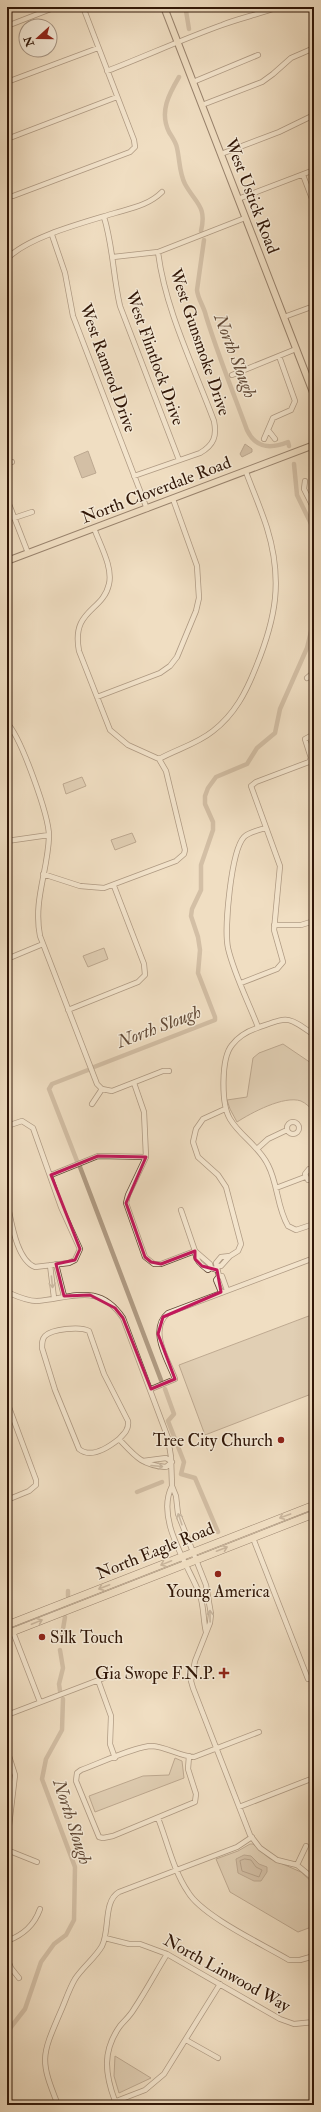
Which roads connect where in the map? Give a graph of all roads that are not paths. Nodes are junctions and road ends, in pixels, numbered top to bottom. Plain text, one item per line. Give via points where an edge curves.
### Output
1 (56, 7) edge
2 (82, 7) edge
3 (164, 7) edge
4 (278, 7) edge
5 (7, 26) edge
6 (178, 43) junction
7 (98, 48) junction
8 (314, 48) edge
9 (258, 55) dead end
10 (107, 71) junction
11 (7, 82) edge
12 (193, 82) junction
13 (117, 97) junction
14 (202, 105) junction
15 (314, 115) edge
16 (7, 139) edge
17 (221, 154) junction
18 (314, 170) edge
19 (303, 175) junction
20 (162, 192) dead end
21 (7, 196) edge
22 (238, 199) junction
23 (314, 204) edge
24 (104, 217) junction
25 (245, 218) junction
26 (52, 235) junction
27 (158, 252) junction
28 (113, 258) junction
29 (7, 259) edge
30 (314, 306) edge
31 (284, 317) junction
32 (296, 349) junction
33 (279, 356) junction
34 (232, 375) dead end
35 (314, 395) edge
36 (268, 430) junction
37 (264, 439) dead end
38 (275, 439) dead end
39 (314, 445) edge
40 (179, 460) junction
41 (246, 472) junction
42 (134, 476) junction
43 (305, 481) dead end
44 (7, 499) edge
45 (173, 499) junction
46 (147, 509) junction
47 (314, 509) edge
48 (32, 512) dead end
49 (14, 518) junction
50 (94, 528) junction
51 (28, 553) junction
52 (7, 561) edge
53 (314, 672) edge
54 (307, 678) dead end
55 (96, 697) junction
56 (7, 723) edge
57 (314, 734) edge
58 (159, 759) junction
59 (314, 816) edge
60 (314, 822) edge
61 (266, 828) junction
62 (49, 835) junction
63 (7, 841) edge
64 (43, 874) junction
65 (114, 886) junction
66 (314, 921) edge
67 (274, 925) junction
68 (43, 944) junction
69 (7, 959) edge
70 (241, 983) junction
71 (68, 1010) junction
72 (258, 1027) junction
73 (314, 1035) edge
74 (169, 1071) dead end
75 (134, 1083) junction
76 (102, 1089) junction
77 (92, 1104) dead end
78 (225, 1109) junction
79 (7, 1126) edge
80 (287, 1130) dead end
81 (257, 1148) junction
82 (146, 1157) junction
83 (314, 1169) edge
84 (51, 1176) junction
85 (305, 1177) junction
86 (314, 1180) edge
87 (276, 1188) junction
88 (7, 1202) edge
89 (181, 1210) dead end
90 (314, 1224) edge
91 (195, 1251) junction
92 (314, 1258) edge
93 (56, 1264) junction
94 (50, 1265) junction
95 (218, 1268) junction
96 (219, 1276) junction
97 (227, 1290) junction
98 (221, 1292) junction
99 (7, 1293) edge
100 (64, 1296) junction
101 (54, 1298) junction
102 (7, 1300) edge
103 (7, 1304) edge
104 (151, 1389) junction
105 (7, 1402) edge
106 (119, 1439) junction
107 (143, 1461) junction
108 (172, 1462) junction
109 (172, 1486) junction
110 (7, 1500) edge
111 (314, 1506) edge
112 (314, 1514) edge
113 (253, 1538) junction
114 (192, 1552) junction
115 (182, 1557) junction
116 (195, 1560) junction
117 (186, 1564) junction
118 (7, 1613) edge
119 (9, 1629) edge
120 (206, 1632) junction
121 (117, 1673) dead end
122 (308, 1679) dead end
123 (98, 1680) junction
124 (40, 1702) junction
125 (7, 1715) edge
126 (259, 1732) dead end
127 (217, 1749) junction
128 (7, 1750) edge
129 (189, 1756) junction
130 (115, 1758) junction
131 (312, 1779) dead end
132 (239, 1807) junction
133 (158, 1818) junction
134 (252, 1837) junction
135 (7, 1843) edge
136 (306, 1846) dead end
137 (7, 1850) edge
138 (37, 1862) dead end
139 (296, 1866) junction
140 (178, 1870) junction
141 (314, 1879) edge
142 (40, 1909) dead end
143 (105, 1938) junction
144 (7, 1941) edge
145 (167, 1954) junction
146 (314, 1956) edge
147 (7, 1958) edge
148 (19, 1978) dead end
149 (220, 1984) junction
150 (314, 2022) edge
151 (186, 2040) junction
152 (218, 2058) dead end
153 (115, 2101) junction
154 (314, 2102) edge
155 (58, 2105) edge
156 (106, 2105) edge
157 (309, 2105) edge

1 - 5 street
2 - 7 street
3 - 6 main road, West Ustick Road
4 - 6 street via 245,16
6 - 10 street
6 - 12 main road, West Ustick Road
7 - 10 street
7 - 11 street
8 - 14 street via 291,58 262,82
9 - 12 street
10 - 13 street
12 - 14 main road, West Ustick Road
13 - 16 street
13 - 21 street via 134,140 134,147 130,152 14,196
14 - 17 main road, West Ustick Road
15 - 17 street via 279,132
17 - 22 main road, West Ustick Road
18 - 19 street
19 - 22 street
19 - 23 street
20 - 24 street via 148,203
22 - 25 main road, West Ustick Road
24 - 26 street
24 - 28 street, West Flintlock Drive
25 - 27 street
25 - 31 main road, West Ustick Road
26 - 29 street via 31,243
26 - 42 street, West Ramrod Drive via 73,316
27 - 28 street
27 - 40 street, West Gunsmoke Drive via 168,300 216,432 214,441 208,448
28 - 40 street, West Flintlock Drive via 120,306
30 - 31 street
31 - 32 main road, West Ustick Road
32 - 33 street
32 - 35 main road, West Ustick Road
33 - 34 street
33 - 36 street via 295,401 291,410 273,418
36 - 37 street
36 - 38 street
39 - 41 main road, North Cloverdale Road
40 - 42 street
41 - 45 main road, North Cloverdale Road
41 - 58 street via 273,551 277,598 266,644 242,698 227,719 200,739
42 - 46 street, West Ramrod Drive
43 - 47 street via 304,489
44 - 49 street
45 - 46 main road, North Cloverdale Road
45 - 55 street via 197,566 199,598 196,612 177,657 170,666 160,673
46 - 50 main road, North Cloverdale Road
48 - 49 street
49 - 51 street
50 - 51 main road, North Cloverdale Road
50 - 55 street via 108,566 109,585 82,621 77,640
51 - 52 main road, North Cloverdale Road
53 - 54 street
55 - 58 street via 106,724 119,739 128,746
56 - 62 street via 17,738 45,811
57 - 61 street via 305,739 311,758 308,762 251,786
58 - 65 street via 166,772 185,845 184,854 176,861
59 - 60 street
61 - 67 street via 280,866
61 - 70 street via 244,838 231,876 226,926 228,946
62 - 63 street
62 - 64 street
64 - 65 street via 92,889
64 - 68 street via 37,904 37,921
65 - 71 street via 144,964 145,975 138,982
66 - 67 street via 301,925
67 - 70 street via 275,939 283,962 281,966
68 - 69 street
68 - 71 street
70 - 72 street
71 - 76 street via 97,1084
72 - 73 street via 285,1018
72 - 78 street via 245,1033 230,1048 223,1086
74 - 75 street
75 - 76 street via 112,1091
75 - 82 street via 144,1112
76 - 77 street
78 - 81 street via 234,1124
78 - 95 street via 203,1119 196,1129 193,1142 198,1156 218,1175 226,1187 241,1239 240,1248
79 - 84 street via 17,1122 26,1123 33,1128
80 - 81 street via 268,1139
81 - 87 street via 269,1166
82 - 84 street via 98,1156
82 - 91 street via 126,1203 145,1257 154,1264 161,1264
83 - 85 street via 307,1170
84 - 93 street via 61,1207 80,1250 78,1256 69,1263
85 - 86 street
85 - 87 street
87 - 90 street via 285,1222 291,1229
88 - 94 street via 15,1237 27,1262 35,1267
89 - 91 street
91 - 95 street via 210,1264 211,1268
92 - 97 street
93 - 94 street
93 - 100 street
94 -> 101 street
95 - 96 street
96 - 97 street via 222,1276
96 - 98 street via 216,1280
97 - 98 street
98 - 104 street via 168,1313 160,1323 158,1334 176,1379
99 - 101 street via 28,1300
100 - 101 street
100 - 104 street via 90,1295 104,1299 116,1308 123,1318
102 - 103 street
104 - 108 street via 168,1438
105 - 110 street via 35,1475 36,1486
106 - 106 street via 125,1433 128,1421 104,1374 88,1331 79,1328 50,1332 44,1336 42,1348 77,1446 83,1453 91,1453 111,1446
106 - 107 street
107 - 108 street via 166,1458
107 -> 108 street via 151,1466 166,1467
108 - 109 street
114 -> 109 street via 178,1514
109 - 115 street via 168,1494 168,1521
111 -> 114 highway, North Eagle Road
112 - 113 highway, North Eagle Road
116 -> 113 highway, North Eagle Road
113 - 122 street
114 - 115 highway, North Eagle Road
114 - 116 street
115 - 117 street
115 -> 119 highway, North Eagle Road via 25,1618
116 - 117 highway, North Eagle Road
120 -> 116 street via 211,1614 206,1585
119 -> 117 highway, North Eagle Road
117 - 120 street via 200,1596
118 - 119 street
119 - 124 street
120 - 127 street via 191,1681
121 - 123 street
123 - 124 street
123 - 130 street via 109,1707 110,1744
124 - 125 street
126 - 127 street
127 - 129 street
127 - 132 street
128 - 135 street via 15,1775
129 - 130 street via 151,1746
129 - 133 street via 189,1777 196,1799 190,1806
130 - 133 street via 77,1773 76,1781 96,1832 103,1838
131 - 132 street
132 - 134 street
133 - 140 street
134 - 139 street via 260,1848 277,1860
134 - 140 street via 237,1847
136 - 139 street
137 - 138 street
139 - 141 street
140 - 143 street via 116,1894 110,1907
140 - 146 street via 183,1885 192,1898 216,1917 289,1960
142 - 144 street via 24,1933
143 - 145 street, North Linwood Way via 140,1944
143 - 155 street via 97,1954 75,1979 46,2043 45,2069
145 - 149 street, North Linwood Way
145 - 153 street via 109,2046 106,2071
147 - 148 street
149 - 150 street, North Linwood Way via 280,2019 294,2024
149 - 151 street
151 - 152 street
151 - 153 street via 155,2084
153 - 156 street
154 - 157 street

